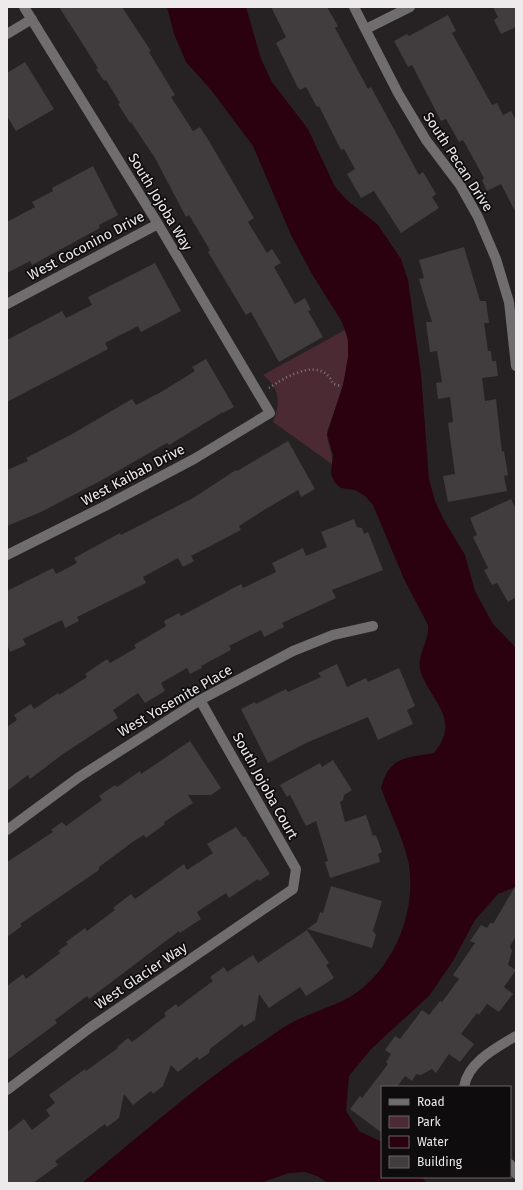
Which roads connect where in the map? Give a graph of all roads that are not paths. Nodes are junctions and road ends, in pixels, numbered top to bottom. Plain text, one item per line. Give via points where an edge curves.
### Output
1 (24, 7) edge
2 (354, 7) edge
3 (410, 7) edge
4 (32, 19) junction
5 (366, 29) junction
6 (7, 34) edge
7 (158, 224) junction
8 (7, 304) edge
9 (516, 360) edge
10 (270, 413) joint
11 (7, 555) edge
12 (373, 626) dead end
13 (200, 700) junction
14 (7, 830) edge
15 (294, 888) joint
16 (516, 1036) edge
17 (464, 1086) edge
18 (7, 1090) edge

1 - 4 street, South Jojoba Way
2 - 5 street, South Pecan Drive
3 - 5 street
4 - 6 street
4 - 7 street, South Jojoba Way
5 - 9 street, South Pecan Drive via 398,93 426,140 460,185 478,217 496,259 509,302
7 - 8 street, West Coconino Drive
7 - 10 street, South Jojoba Way
10 - 11 street, West Kaibab Drive via 194,459
12 - 13 street, West Yosemite Place via 333,635 293,651
13 - 14 street, West Yosemite Place via 79,778
13 - 15 street, South Jojoba Court via 296,869
15 - 18 street, West Glacier Way via 91,1027
16 - 17 street via 470,1069

